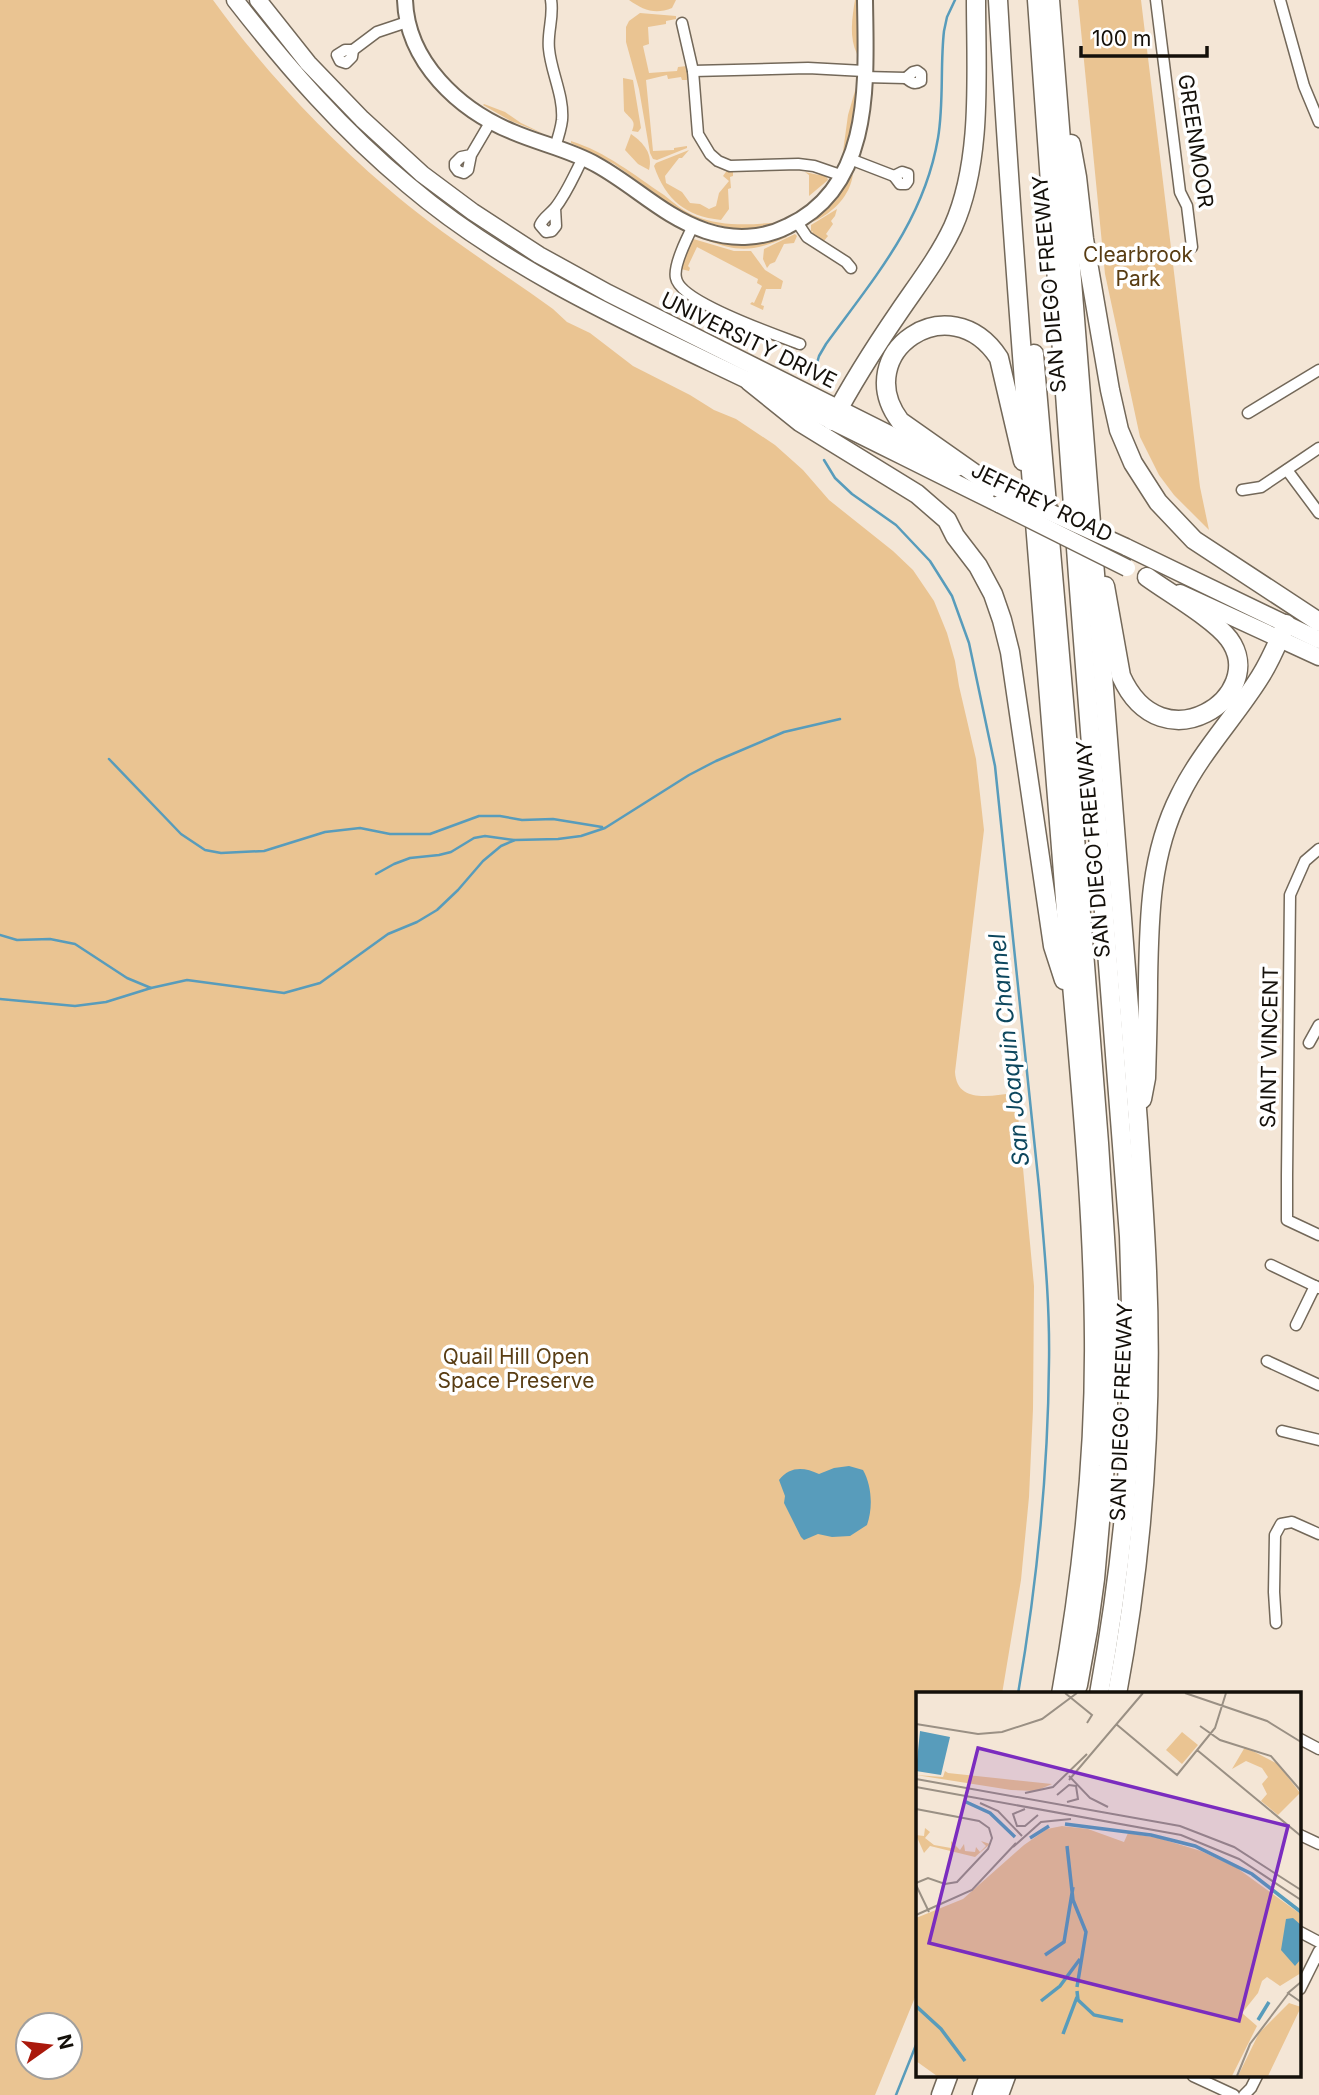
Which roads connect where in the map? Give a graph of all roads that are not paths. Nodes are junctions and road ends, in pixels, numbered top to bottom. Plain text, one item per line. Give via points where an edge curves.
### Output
1 (235, 0) edge
2 (258, 0) edge
3 (405, 0) edge
4 (551, 0) edge
5 (865, 0) edge
6 (976, 0) edge
7 (998, 0) edge
8 (1037, 0) edge
9 (1050, 0) edge
10 (1156, 0) edge
11 (1280, 0) edge
12 (407, 22) junction
13 (682, 23) dead end
14 (1053, 46) junction
15 (353, 50) dead end
16 (693, 71) junction
17 (864, 74) junction
18 (906, 78) dead end
19 (491, 121) junction
20 (1319, 122) edge
21 (555, 147) junction
22 (471, 155) dead end
23 (583, 158) junction
24 (850, 159) junction
25 (843, 176) junction
26 (894, 176) dead end
27 (555, 208) dead end
28 (1013, 216) junction
29 (797, 222) junction
30 (693, 226) junction
31 (1192, 247) dead end
32 (851, 268) dead end
33 (800, 344) dead end
34 (1319, 370) edge
35 (748, 381) junction
36 (1248, 413) dead end
37 (836, 414) junction
38 (1319, 448) edge
39 (1287, 470) junction
40 (1242, 490) dead end
41 (996, 492) junction
42 (1032, 495) junction
43 (1090, 503) junction
44 (1319, 513) edge
45 (1147, 577) junction
46 (1319, 622) edge
47 (1283, 632) junction
48 (1319, 640) edge
49 (1319, 657) edge
50 (1319, 849) edge
51 (1073, 1006) junction
52 (1319, 1024) edge
53 (1309, 1043) dead end
54 (1138, 1122) junction
55 (1319, 1235) edge
56 (1271, 1265) dead end
57 (1317, 1287) edge
58 (1296, 1325) dead end
59 (1267, 1361) dead end
60 (1319, 1385) edge
61 (1282, 1431) dead end
62 (1319, 1440) edge
63 (1319, 1534) edge
64 (1276, 1623) dead end
65 (1061, 1692) edge
66 (1075, 1692) edge
67 (1099, 1692) edge
68 (1117, 1692) edge
69 (1302, 1740) edge
70 (1319, 1749) edge
71 (1302, 1836) edge
72 (1319, 1844) edge
73 (1302, 1933) edge
74 (1319, 1942) edge
75 (1319, 1951) edge
76 (1302, 1985) edge
77 (947, 2078) edge
78 (988, 2078) edge
79 (1005, 2078) edge
80 (1197, 2078) edge
81 (1256, 2078) edge
82 (941, 2095) edge
83 (982, 2095) edge
84 (999, 2095) edge
85 (1234, 2095) edge
86 (1244, 2095) edge

1 - 35 main road, UNIVERSITY DRIVE via 314,96 410,187 522,266
2 - 37 main road, UNIVERSITY DRIVE via 308,63 362,118 422,174 473,212 539,255
3 - 12 street
4 - 21 street via 549,51 562,109
5 - 17 street
6 - 37 highway via 974,140 960,208 940,250
7 - 28 highway, SAN DIEGO FREEWAY
8 - 67 highway via 1132,1319 1121,1548
9 - 14 highway, SAN DIEGO FREEWAY
10 - 31 street, GREENMOOR via 1180,192 1187,206
11 - 20 street
12 - 15 street via 377,33
12 - 19 street via 416,49 436,77
13 - 16 street
14 - 43 highway, SAN DIEGO FREEWAY
14 - 46 highway via 1095,312 1125,447 1158,502 1194,540
16 - 17 street via 808,68
16 - 25 street via 698,134 718,161 743,167 814,166
17 - 18 street
17 - 24 street via 860,121
19 - 21 street
19 - 22 street
21 - 23 street
23 - 27 street
23 - 30 street
24 - 25 street
24 - 26 street
25 - 29 street via 821,206
28 - 42 highway, SAN DIEGO FREEWAY
28 - 66 highway, SAN DIEGO FREEWAY via 1025,254 1039,407 1108,1290 1105,1466 1095,1579
29 - 30 street via 755,236 727,236
29 - 32 street via 807,237
30 - 33 street via 676,271 678,285 713,308
34 - 36 street
35 - 37 main road, JEFFREY ROAD
35 - 51 highway via 800,422 934,507 986,580 1010,652 1053,946
37 - 41 main road, JEFFREY ROAD
38 - 39 street
39 - 40 street via 1261,487
39 - 44 street
41 - 42 highway via 900,421 890,404 891,360 918,331 944,325 962,328 977,335 999,358
41 - 45 main road, JEFFREY ROAD, bridge
41 - 47 main road, bridge via 1126,547
42 - 51 highway, SAN DIEGO FREEWAY
43 - 45 highway via 1126,689 1157,716 1185,720 1199,716 1229,693 1237,672 1236,651 1220,629
43 - 54 highway, SAN DIEGO FREEWAY
45 - 47 main road, JEFFREY ROAD
47 - 48 main road, JEFFREY ROAD
47 - 49 main road, JEFFREY ROAD
47 - 54 highway via 1261,676 1198,761 1166,825 1152,887 1146,1077
50 - 55 street, SAINT VINCENT via 1306,861 1290,895 1287,1220
51 - 65 highway, SAN DIEGO FREEWAY via 1092,1266 1094,1384 1083,1546
52 - 53 street, SAINT VINCENT
54 - 68 highway, SAN DIEGO FREEWAY via 1147,1272 1147,1409 1139,1540
56 - 57 street
57 - 58 street
59 - 60 street
61 - 62 street
63 - 64 street via 1292,1522 1281,1524 1275,1535
69 - 70 street
71 - 72 street
73 - 74 street
75 - 76 street
77 - 82 highway
78 - 83 highway
79 - 84 highway
80 - 85 street
81 - 86 street

